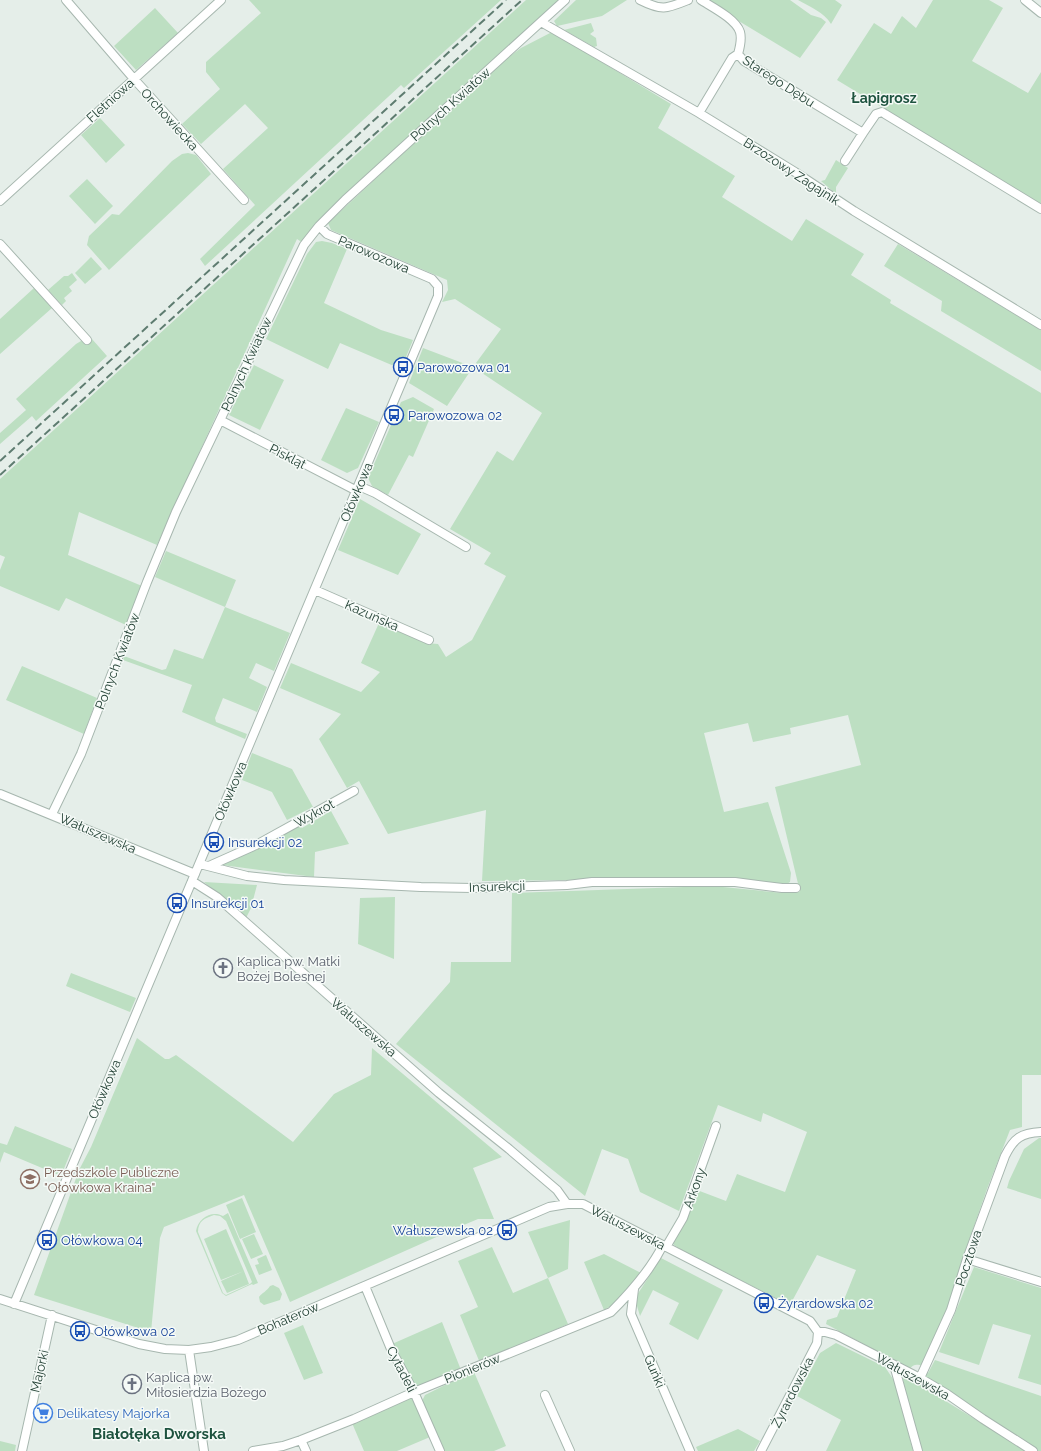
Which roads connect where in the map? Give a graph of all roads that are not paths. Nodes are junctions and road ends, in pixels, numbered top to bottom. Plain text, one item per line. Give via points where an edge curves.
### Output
1 (66, 0) edge
2 (221, 0) edge
3 (565, 0) edge
4 (640, 0) edge
5 (688, 0) edge
6 (701, 0) edge
7 (1025, 0) edge
8 (1041, 13) edge
9 (541, 22) junction
10 (738, 54) junction
11 (134, 78) junction
12 (699, 113) junction
13 (863, 133) junction
14 (846, 161) dead end
15 (244, 200) dead end
16 (0, 201) edge
17 (1041, 209) edge
18 (319, 226) junction
19 (0, 244) edge
20 (432, 279) joint
21 (1041, 325) edge
22 (87, 340) dead end
23 (220, 420) junction
24 (358, 488) junction
25 (466, 547) dead end
26 (315, 590) junction
27 (429, 640) dead end
28 (354, 791) dead end
29 (0, 794) edge
30 (52, 814) junction
31 (200, 864) junction
32 (209, 866) junction
33 (193, 878) junction
34 (796, 888) dead end
35 (716, 1126) dead end
36 (1041, 1132) edge
37 (567, 1204) junction
38 (664, 1246) junction
39 (967, 1259) junction
40 (1041, 1282) edge
41 (365, 1286) junction
42 (634, 1289) junction
43 (0, 1299) edge
44 (14, 1304) junction
45 (52, 1315) junction
46 (818, 1332) junction
47 (189, 1350) junction
48 (894, 1365) junction
49 (920, 1378) junction
50 (414, 1392) junction
51 (545, 1395) dead end
52 (301, 1440) junction
53 (23, 1451) edge
54 (204, 1451) edge
55 (253, 1451) edge
56 (306, 1451) edge
57 (440, 1451) edge
58 (570, 1451) edge
59 (690, 1451) edge
60 (761, 1451) edge
61 (918, 1451) edge
62 (1034, 1451) edge

1 - 11 street, Orchowiecka
2 - 11 street, Fletniowa
3 - 9 street, Polnych Kwiatów
4 - 5 street via 662,9
6 - 10 street, Starego Dębu via 738,27 741,33
7 - 8 street
9 - 12 street, Brzozowy Zagajnik
9 - 18 street, Polnych Kwiatów
10 - 12 street via 732,58
10 - 13 street, Starego Dębu via 744,61
11 - 15 street, Orchowiecka
11 - 16 street, Fletniowa
12 - 21 street, Brzozowy Zagajnik
13 - 14 street
13 - 17 street via 878,112 885,114
18 - 20 street, Parowozowa via 327,234
18 - 23 street, Polnych Kwiatów via 298,255
19 - 22 street
20 - 24 street, Ołówkowa via 438,286 438,296
23 - 24 street, Piskląt
23 - 30 street, Polnych Kwiatów via 176,512 81,754
24 - 25 street, Piskląt via 375,493
24 - 26 street, Ołówkowa
26 - 27 street, Kazuńska
26 - 31 street, Ołówkowa
28 - 32 street, Wykrot via 256,845
29 - 30 street, Wałuszewska
30 - 33 street, Wałuszewska
31 - 32 street, Insurekcji
31 - 33 street, Ołówkowa
32 - 34 street, Insurekcji via 247,876 277,879 420,887 472,888 592,882 735,882
33 - 37 street, Wałuszewska via 439,1093 557,1190
33 - 44 street, Ołówkowa
35 - 38 street, Arkony via 683,1218
36 - 39 street, Pocztowa via 1017,1138 1010,1146
37 - 38 street, Wałuszewska via 583,1204
37 - 41 street, Bohaterów via 549,1208
38 - 42 street, Pionierów
38 - 46 street, Wałuszewska via 810,1321
39 - 40 street
39 - 49 street, Pocztowa via 952,1310
41 - 47 street, Bohaterów via 238,1340
41 - 50 street, Cytadeli via 391,1349
42 - 50 street, Pionierów via 611,1312
42 - 59 street, Guńki via 631,1314
43 - 44 street, Bohaterów
44 - 45 street, Bohaterów
45 - 47 street, Bohaterów via 139,1344 165,1350
45 - 53 street, Majorki
46 - 48 street, Wałuszewska via 836,1335
46 - 60 street, Żyrardowska via 817,1343
47 - 54 street
48 - 49 street, Wałuszewska
48 - 61 street
49 - 62 street, Wałuszewska
50 - 52 street, Pionierów
50 - 57 street, Cytadeli
51 - 58 street
52 - 55 street, Pionierów
52 - 56 street

